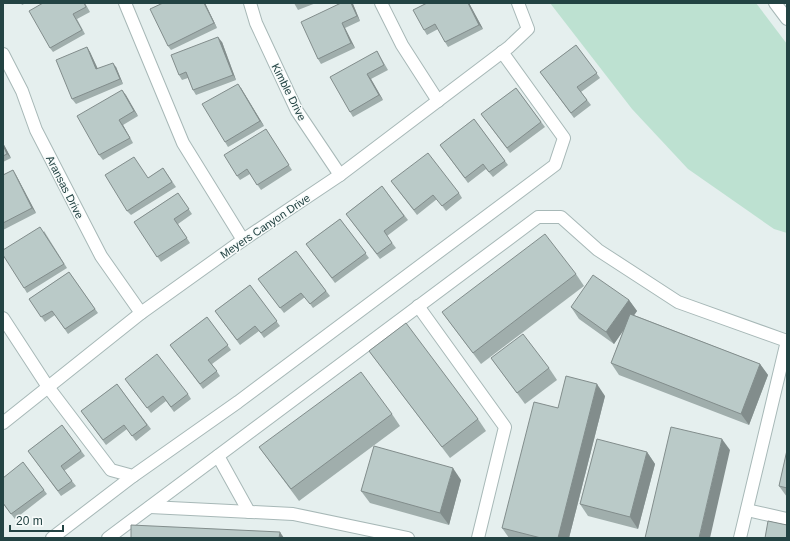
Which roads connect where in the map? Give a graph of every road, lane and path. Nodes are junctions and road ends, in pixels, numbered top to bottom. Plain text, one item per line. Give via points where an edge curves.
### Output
1 (125, 3) edge
2 (250, 3) edge
3 (381, 3) edge
4 (518, 3) edge
5 (775, 3) edge
6 (787, 19) edge
7 (502, 52) junction
8 (3, 54) edge
9 (438, 101) junction
10 (340, 175) junction
11 (243, 240) junction
12 (418, 306) junction
13 (141, 313) junction
14 (3, 318) edge
15 (787, 341) edge
16 (48, 387) junction
17 (3, 423) edge
18 (218, 456) junction
19 (133, 476) junction
20 (150, 507) junction
21 (746, 510) junction
22 (249, 512) junction
23 (787, 519) edge
24 (113, 536) edge
25 (52, 538) edge
26 (408, 538) edge
27 (478, 538) edge
28 (740, 538) edge

1 - 11 street via 183,143
2 - 10 street, Kimble Drive via 256,23 297,111
3 - 9 street via 402,45
4 - 7 street, Meyers Canyon Drive via 528,30
5 - 6 street
7 - 9 street, Meyers Canyon Drive
7 - 19 street via 564,138 555,165 238,402
8 - 13 street, Aransas Drive via 22,91 36,130 101,256
9 - 10 street, Meyers Canyon Drive
10 - 11 street, Meyers Canyon Drive
11 - 13 street, Meyers Canyon Drive
12 - 15 street via 538,217 561,217 598,250 678,302
12 - 18 street
12 - 27 street via 505,427
13 - 16 street, Meyers Canyon Drive
14 - 16 street
15 - 21 street
16 - 17 street, Meyers Canyon Drive
16 - 19 street via 111,470
18 - 20 street
18 - 22 street
19 - 25 street
20 - 22 street
20 - 24 street
21 - 23 street
21 - 28 street
22 - 26 street via 293,514

